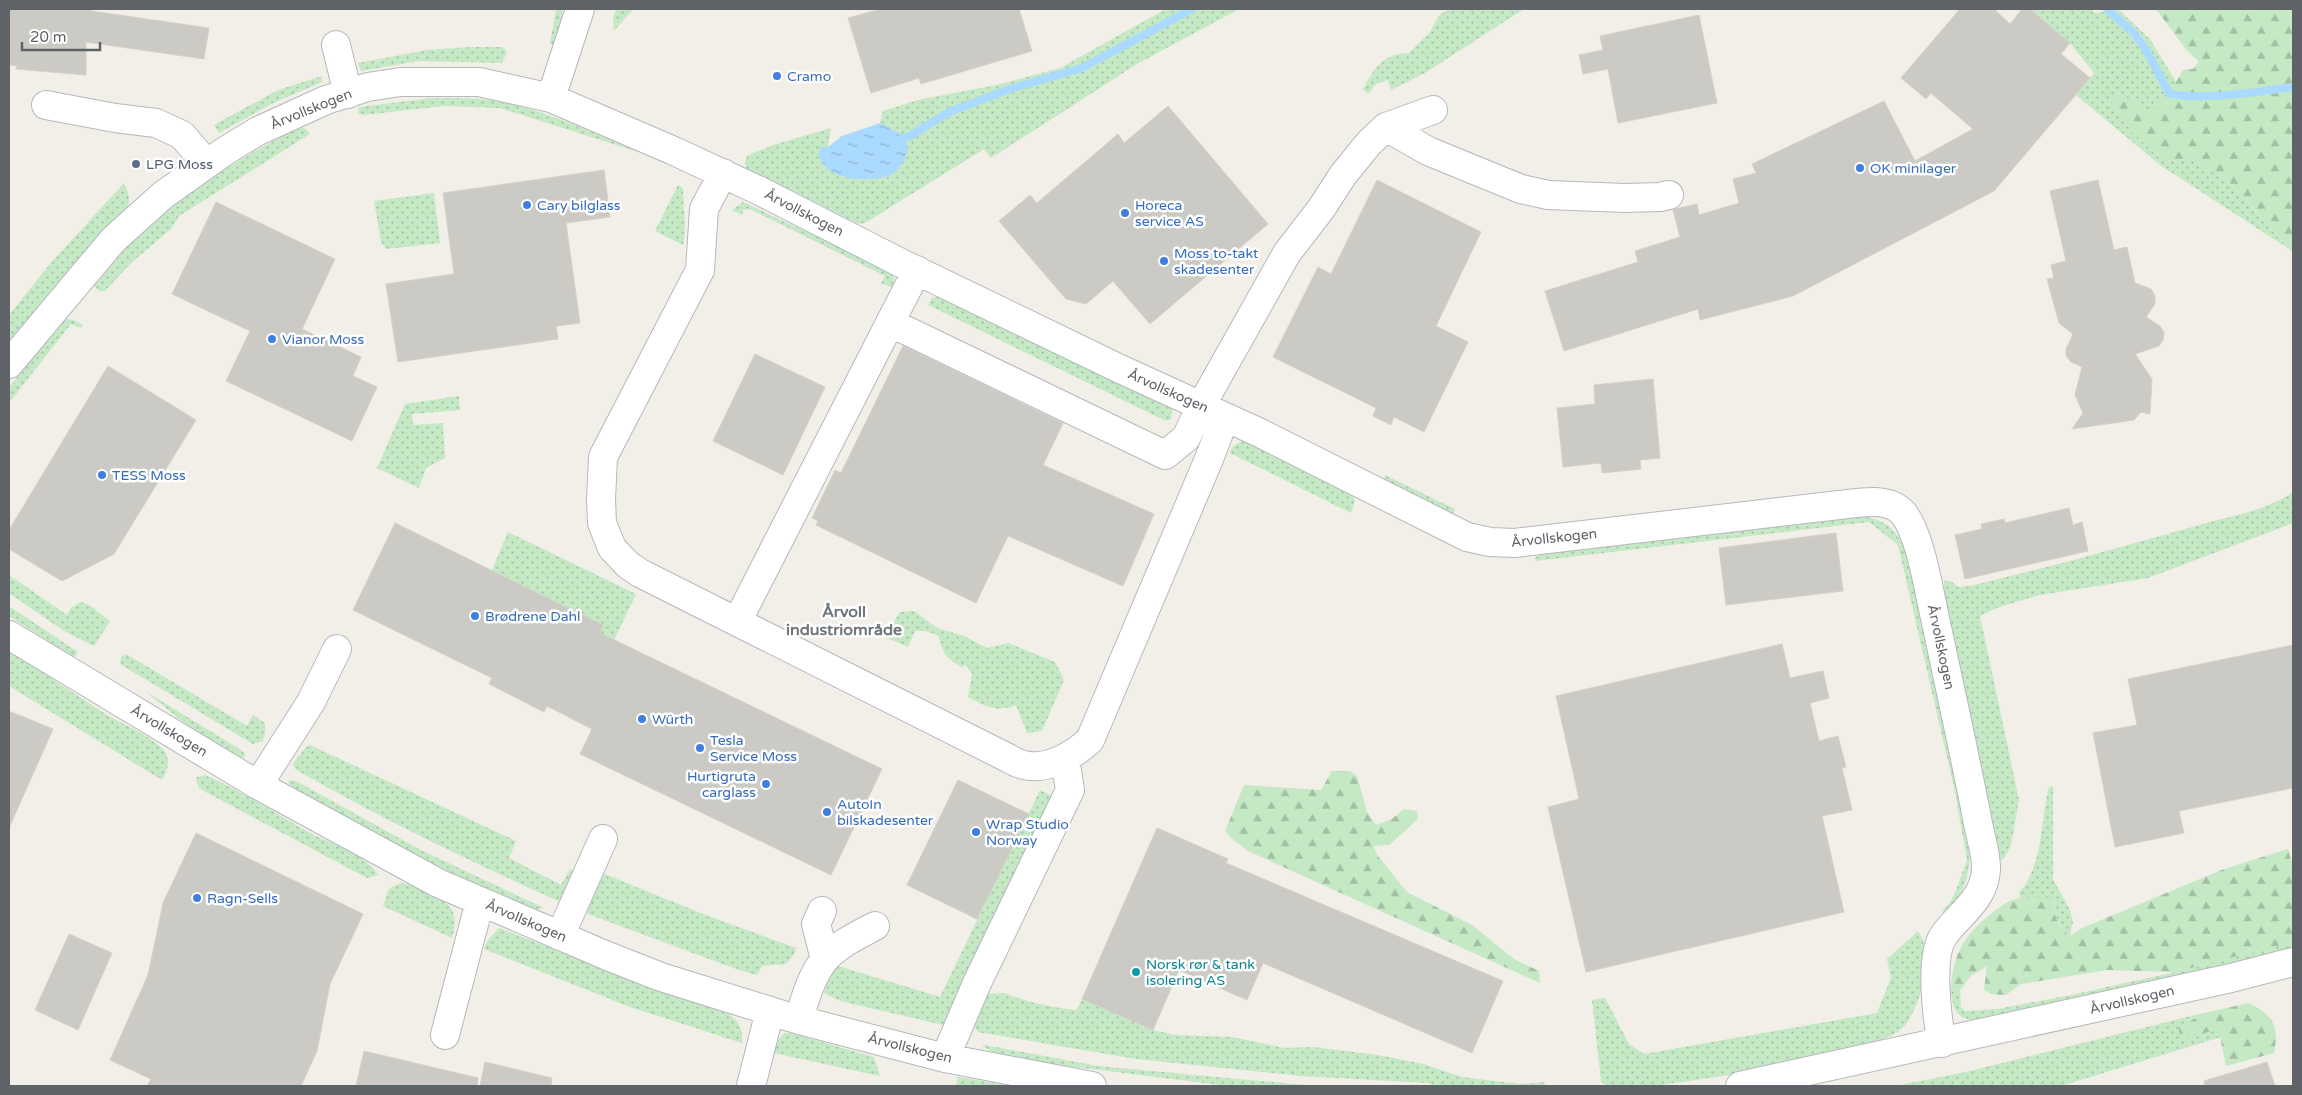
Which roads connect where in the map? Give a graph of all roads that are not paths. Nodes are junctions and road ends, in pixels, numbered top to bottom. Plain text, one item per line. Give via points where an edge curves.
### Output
1 (580, 9) edge
2 (336, 45) dead end
3 (348, 94) junction
4 (552, 98) junction
5 (46, 105) dead end
6 (1433, 110) dead end
7 (1386, 127) junction
8 (207, 164) junction
9 (723, 173) junction
10 (1669, 195) dead end
11 (917, 270) junction
12 (890, 323) junction
13 (9, 364) edge
14 (1213, 411) junction
15 (737, 622) junction
16 (9, 635) edge
17 (337, 649) dead end
18 (1065, 758) junction
19 (258, 784) junction
20 (603, 839) dead end
21 (480, 901) junction
22 (822, 911) dead end
23 (875, 926) dead end
24 (560, 936) junction
25 (825, 959) junction
26 (2293, 962) edge
27 (770, 1011) junction
28 (799, 1020) junction
29 (446, 1035) dead end
30 (1942, 1043) junction
31 (944, 1058) junction
32 (751, 1086) edge
33 (1092, 1086) edge
34 (1740, 1086) edge

1 - 4 street
2 - 3 street
3 - 4 street, Årvollskogen via 400,82 479,82
3 - 8 street, Årvollskogen via 326,100 258,131
4 - 9 street, Årvollskogen
5 - 8 street via 156,123 182,135
6 - 7 street
7 - 10 street via 1428,151 1521,189 1548,195 1625,198
7 - 14 street via 1369,143 1287,253
8 - 13 street, Årvollskogen via 162,196 113,240
9 - 11 street, Årvollskogen
9 - 15 street via 704,209 700,270 603,457 601,499 602,523 612,548 628,565
11 - 12 street
11 - 14 street, Årvollskogen
12 - 14 street via 1165,455
12 - 15 street
14 - 18 street via 1209,459 1097,725 1090,740
14 - 30 street, Årvollskogen via 1468,537 1490,542 1515,543 1874,502 1892,504 1904,514 1924,567 1986,869 1982,887 1971,908 1943,936 1938,951 1936,970
15 - 18 street via 1025,766 1048,764
16 - 19 street, Årvollskogen
17 - 19 street via 311,702
18 - 31 street via 1070,790
19 - 21 street, Årvollskogen via 438,884
20 - 24 street
21 - 24 street, Årvollskogen
21 - 29 street
22 - 25 street via 816,924
23 - 25 street
24 - 27 street, Årvollskogen via 661,977
25 - 28 street via 806,995
26 - 30 street, Årvollskogen
27 - 28 street, Årvollskogen
27 - 32 street
28 - 31 street, Årvollskogen
30 - 34 street, Årvollskogen
31 - 33 street, Årvollskogen

